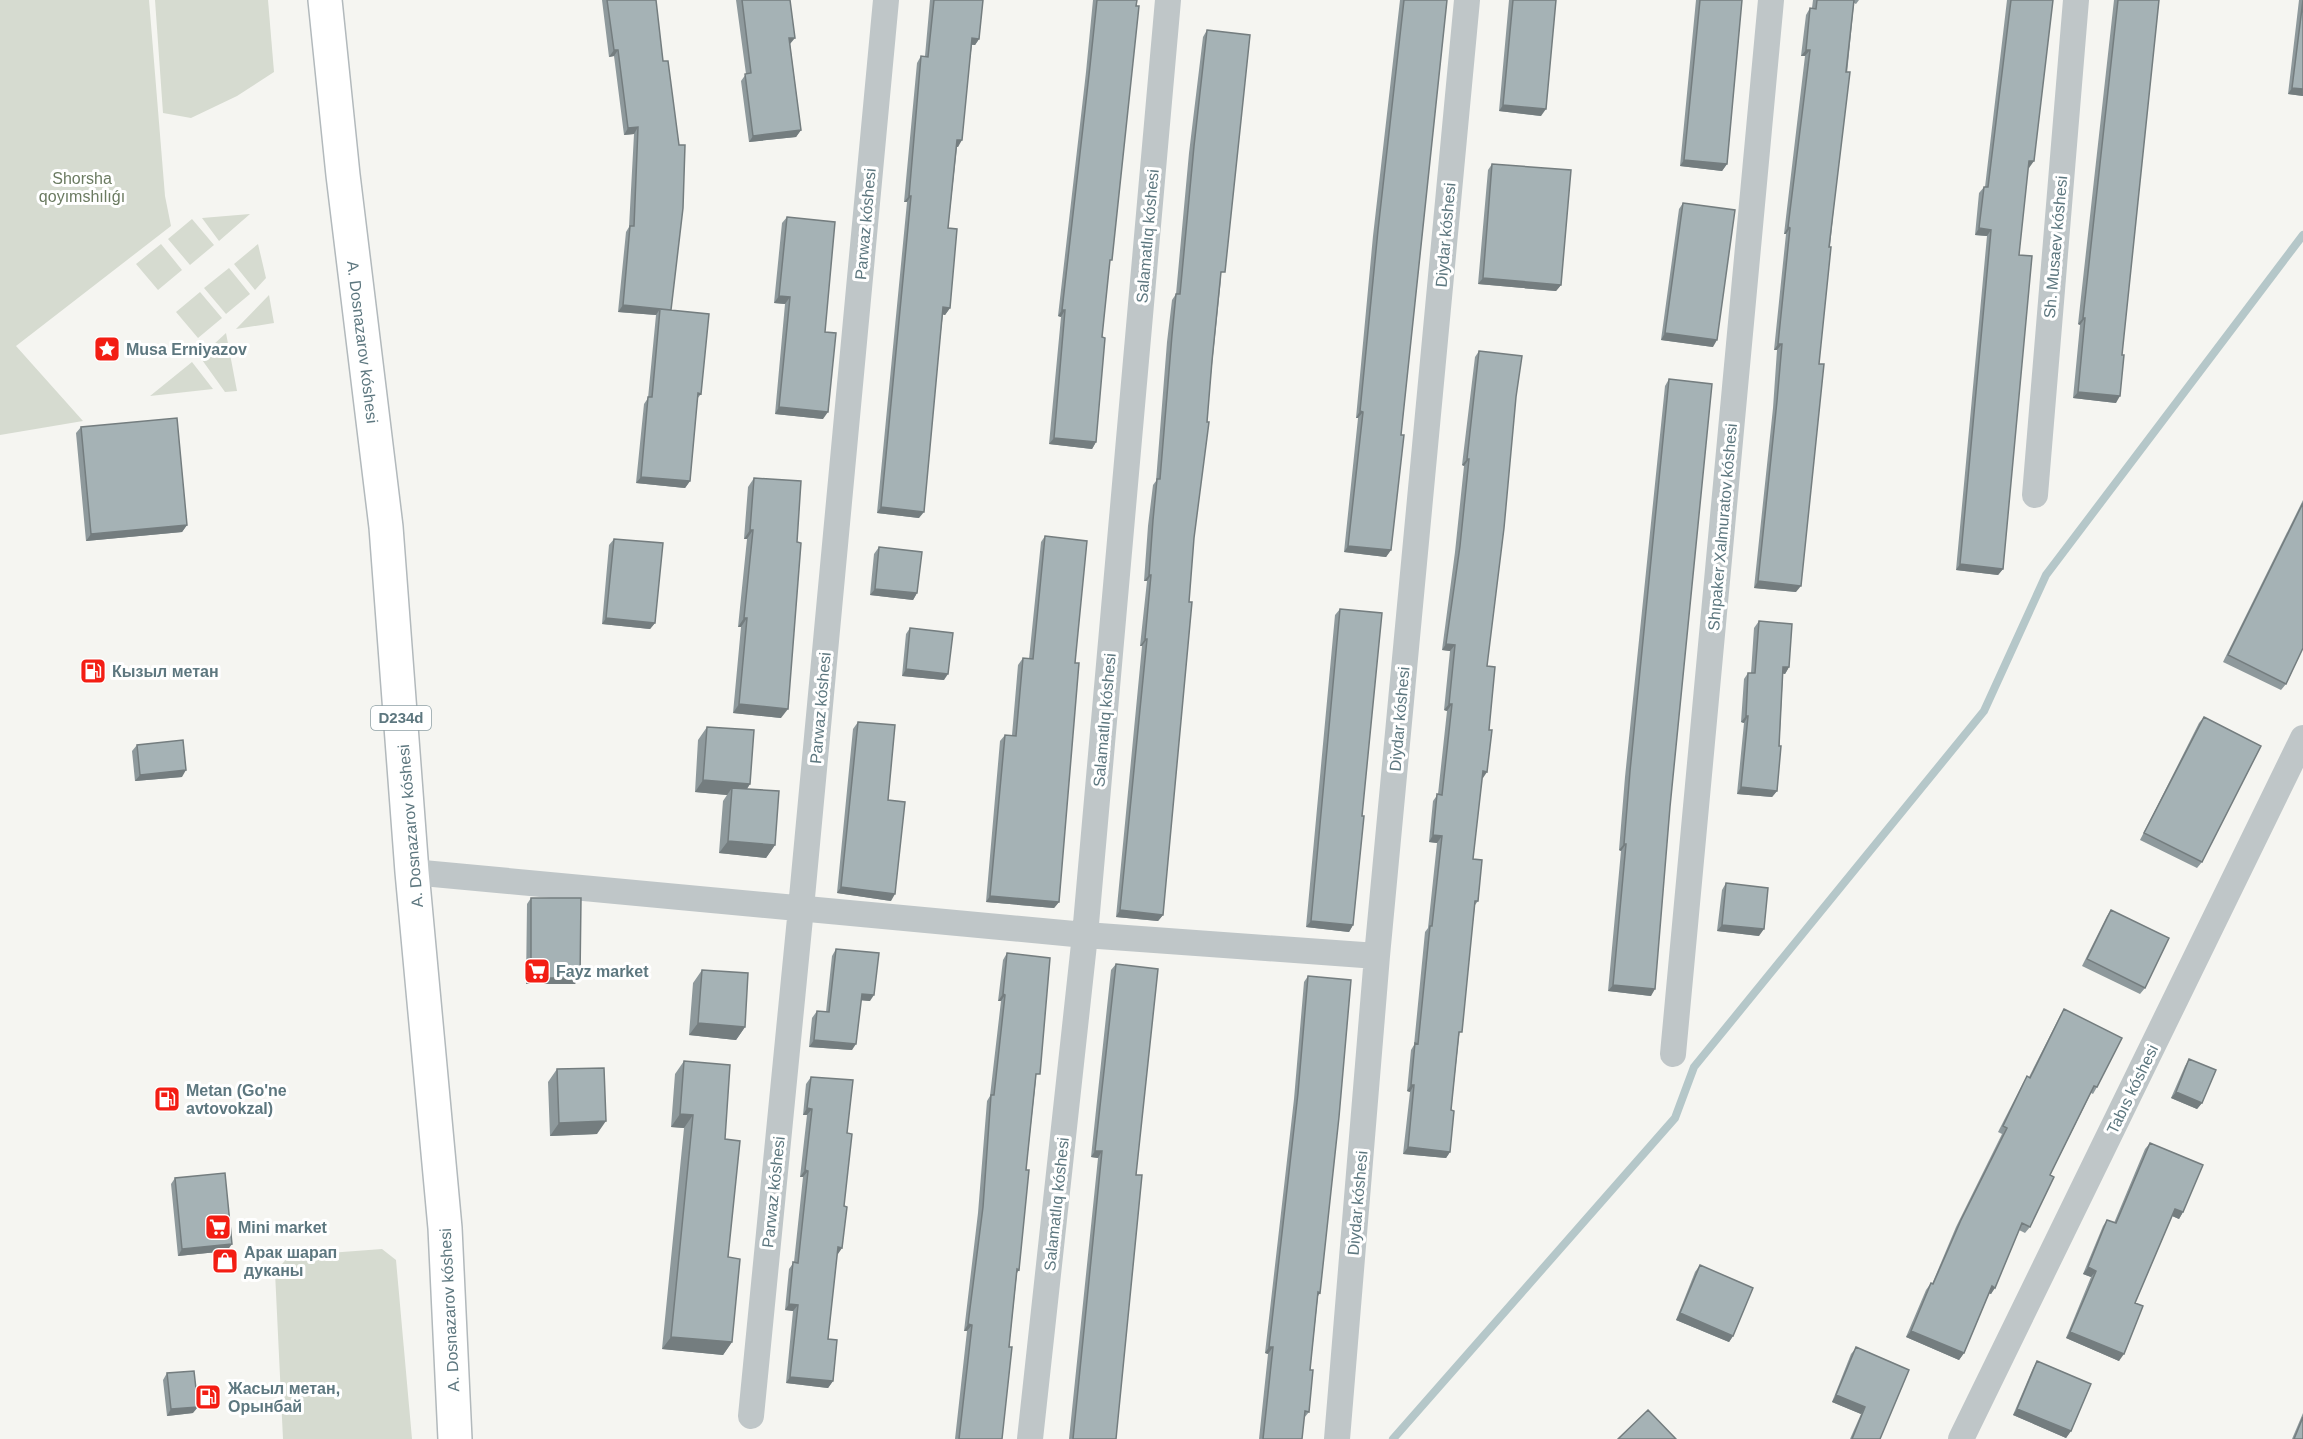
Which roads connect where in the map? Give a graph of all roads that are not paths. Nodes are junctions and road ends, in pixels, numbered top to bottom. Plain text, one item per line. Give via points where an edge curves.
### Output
1 (325, 0) edge
2 (886, 0) edge
3 (1168, 0) edge
4 (1467, 0) edge
5 (1771, 0) edge
6 (2076, 0) edge
7 (2035, 495) dead end
8 (2303, 738) edge
9 (412, 872) junction
10 (801, 908) junction
11 (1085, 935) junction
12 (1377, 956) junction
13 (1673, 1054) dead end
14 (751, 1416) dead end
15 (455, 1439) edge
16 (1030, 1439) edge
17 (1337, 1439) edge
18 (1961, 1439) edge

1 - 9 main road, A. Dosnazarov kóshesi / D234d via 386,527
2 - 10 street, Parwaz kóshesi
3 - 11 street, Salamatlıq kóshesi
4 - 12 street, Diydar kóshesi
5 - 13 street, Shıpaker Xalmuratov kóshesi
6 - 7 street, Sh. Musaev kóshesi
8 - 18 street, Tabıs kóshesi
9 - 10 street
9 - 15 main road, A. Dosnazarov kóshesi / D234d via 445,1228
10 - 11 street
10 - 14 street, Parwaz kóshesi
11 - 12 street
11 - 16 street, Salamatlıq kóshesi
12 - 17 street, Diydar kóshesi

